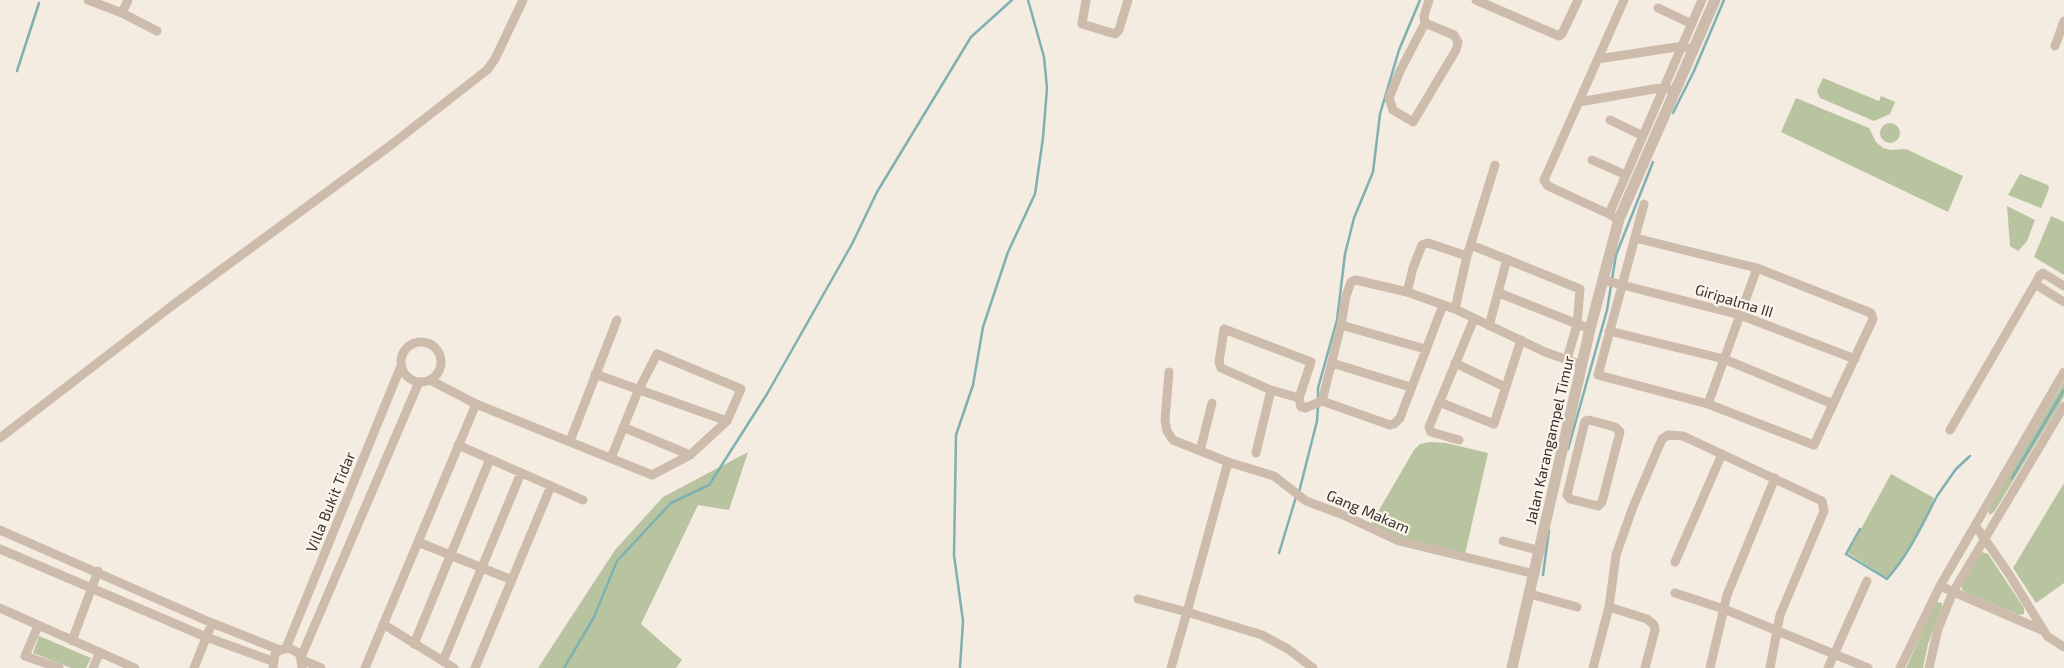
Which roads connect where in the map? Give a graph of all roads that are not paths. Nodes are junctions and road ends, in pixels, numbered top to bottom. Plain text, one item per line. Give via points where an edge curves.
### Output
1 (88, 0) edge
2 (128, 0) edge
3 (522, 0) edge
4 (1086, 0) edge
5 (1128, 0) edge
6 (1429, 0) edge
7 (1476, 0) edge
8 (1578, 0) edge
9 (1624, 0) edge
10 (1702, 0) edge
11 (1715, 0) edge
12 (1658, 8) dead end
13 (122, 13) junction
14 (2064, 21) edge
15 (1425, 23) junction
16 (1692, 24) junction
17 (158, 31) dead end
18 (2055, 46) dead end
19 (1689, 48) junction
20 (1598, 59) junction
21 (1670, 89) junction
22 (1578, 102) junction
23 (1610, 120) dead end
24 (1643, 136) junction
25 (1592, 160) dead end
26 (1495, 165) dead end
27 (1626, 175) junction
28 (1644, 204) dead end
29 (1614, 216) junction
30 (1634, 238) junction
31 (1471, 245) junction
32 (1468, 256) junction
33 (1506, 259) junction
34 (1757, 268) junction
35 (1611, 282) junction
36 (2035, 284) junction
37 (2064, 286) edge
38 (1407, 292) junction
39 (1499, 293) junction
40 (2064, 302) edge
41 (1443, 305) junction
42 (1455, 309) junction
43 (1740, 314) junction
44 (1474, 319) junction
45 (616, 320) dead end
46 (1341, 325) junction
47 (1577, 325) junction
48 (1489, 326) junction
49 (1590, 329) junction
50 (1608, 331) junction
51 (1521, 340) junction
52 (1425, 349) junction
53 (1567, 359) junction
54 (1724, 359) junction
55 (1855, 359) junction
56 (1332, 363) junction
57 (1455, 363) junction
58 (1582, 365) junction
59 (401, 366) junction
60 (1169, 372) dead end
61 (2064, 372) edge
62 (595, 374) junction
63 (430, 380) junction
64 (419, 382) junction
65 (1410, 387) junction
66 (1505, 387) junction
67 (1271, 390) junction
68 (638, 391) junction
69 (1299, 398) junction
70 (1319, 402) junction
71 (1439, 402) junction
72 (1212, 403) dead end
73 (476, 404) junction
74 (1708, 404) junction
75 (1833, 404) junction
76 (2064, 406) edge
77 (727, 421) junction
78 (623, 427) junction
79 (1950, 430) dead end
80 (0, 438) edge
81 (1459, 440) dead end
82 (570, 441) junction
83 (458, 445) junction
84 (1200, 451) junction
85 (1256, 453) dead end
86 (1722, 454) junction
87 (690, 455) junction
88 (611, 458) junction
89 (1576, 458) junction
90 (490, 459) junction
91 (1562, 459) junction
92 (1228, 462) junction
93 (1573, 468) junction
94 (521, 473) junction
95 (1775, 478) junction
96 (551, 486) junction
97 (582, 500) dead end
98 (1975, 526) junction
99 (0, 530) edge
100 (1984, 538) junction
101 (1503, 541) dead end
102 (418, 542) junction
103 (0, 549) edge
104 (1540, 551) junction
105 (450, 555) junction
106 (1675, 562) dead end
107 (482, 568) junction
108 (98, 571) junction
109 (1535, 574) junction
110 (512, 580) junction
111 (1867, 581) dead end
112 (1940, 586) junction
113 (92, 587) junction
114 (1953, 592) junction
115 (1676, 593) dead end
116 (1530, 594) junction
117 (1138, 600) dead end
118 (1577, 607) dead end
119 (1610, 607) junction
120 (0, 608) edge
121 (1724, 608) junction
122 (1187, 612) junction
123 (212, 623) junction
124 (383, 624) junction
125 (38, 626) junction
126 (1778, 630) junction
127 (2045, 631) junction
128 (206, 637) junction
129 (72, 641) junction
130 (414, 644) junction
131 (2064, 647) edge
132 (283, 649) junction
133 (100, 652) junction
134 (1833, 654) junction
135 (443, 661) junction
136 (302, 662) edge
137 (273, 665) edge
138 (58, 668) edge
139 (93, 668) edge
140 (135, 668) edge
141 (194, 668) edge
142 (321, 668) edge
143 (365, 668) edge
144 (454, 668) edge
145 (475, 668) edge
146 (1171, 668) edge
147 (1313, 668) edge
148 (1512, 668) edge
149 (1593, 668) edge
150 (1646, 668) edge
151 (1710, 668) edge
152 (1770, 668) edge
153 (1828, 668) edge
154 (1868, 668) edge
155 (1900, 668) edge
156 (1928, 668) edge

1 - 13 street
2 - 13 street
3 - 80 street via 487,70
4 - 5 street via 1082,24 1115,34
6 - 15 street
7 - 8 street via 1559,36
9 - 20 street
10 - 16 street, Jalan Karangampel Timur
11 - 19 street, Jalan Karangampel Timur
12 - 16 street
13 - 17 street
14 - 18 street
15 - 15 street via 1389,98 1393,110 1413,122 1458,42 1454,35
16 - 19 street, Jalan Karangampel Timur
19 - 20 street
19 - 21 street, Jalan Karangampel Timur
20 - 22 street
21 - 22 street
21 - 24 street, Jalan Karangampel Timur
21 - 29 street, Jalan Karangampel Timur
22 - 29 street via 1544,180 1548,186
23 - 24 street
24 - 27 street, Jalan Karangampel Timur
25 - 27 street
26 - 31 street
27 - 29 street, Jalan Karangampel Timur
28 - 30 street
29 - 35 street, Jalan Karangampel Timur
30 - 34 street
30 - 35 street
31 - 32 street
31 - 33 street
32 - 38 street via 1428,243 1422,245
32 - 42 street
33 - 39 street
33 - 47 street via 1580,289
34 - 43 street
34 - 55 street via 1871,313 1873,319
35 - 43 street, Giripalma III
35 - 49 street, Jalan Karangampel Timur
35 - 50 street
36 - 37 street via 2043,273
36 - 40 street
36 - 79 street
38 - 41 street
38 - 46 street via 1360,280 1351,282
39 - 47 street
39 - 48 street
41 - 42 street
41 - 52 street
42 - 44 street
43 - 54 street
43 - 55 street, Giripalma III
44 - 48 street
44 - 57 street
45 - 62 street
46 - 52 street
46 - 56 street
47 - 49 street
47 - 53 street
48 - 51 street
49 - 58 street, Jalan Karangampel Timur
50 - 54 street
50 - 74 street via 1598,370 1602,378
51 - 53 street
51 - 66 street
52 - 65 street
53 - 58 street
54 - 74 street
54 - 75 street
55 - 75 street
56 - 65 street
56 - 70 street
57 - 66 street
57 - 71 street
58 - 91 street, Jalan Karangampel Timur
59 - 63 street, Villa Bukit Tidar via 402,356 409,346 419,342 429,344 441,360 437,374
59 - 64 street via 408,377
59 - 132 street, Villa Bukit Tidar
60 - 84 street, Gang Makam via 1167,430 1173,440
61 - 98 street
62 - 68 street
62 - 82 street
63 - 64 street
63 - 73 street
64 - 136 street
65 - 70 street via 1400,418 1390,425
66 - 71 street via 1494,424
67 - 69 street
67 - 69 street via 1221,368 1218,362 1224,329 1311,362
67 - 85 street
68 - 77 street
68 - 77 street via 657,354 740,389
68 - 78 street
69 - 70 street via 1301,407
71 - 81 street via 1429,430
72 - 84 street
73 - 82 street
73 - 83 street
74 - 75 street via 1814,445
76 - 100 street
77 - 87 street
78 - 87 street
78 - 88 street
82 - 88 street
83 - 90 street
83 - 102 street
84 - 92 street, Gang Makam
86 - 95 street
86 - 106 street
86 - 119 street via 1682,436 1668,435 1662,439 1616,556
87 - 88 street via 652,475
89 - 91 street
89 - 93 street
89 - 93 street via 1587,420 1619,430 1600,505 1568,497
90 - 94 street
90 - 105 street
91 - 93 street
91 - 104 street, Jalan Karangampel Timur
92 - 109 street, Gang Makam via 1274,476 1306,501 1411,546
92 - 122 street
94 - 96 street
94 - 107 street
95 - 121 street
95 - 126 street via 1819,498 1824,506 1780,615
96 - 97 street
96 - 110 street
98 - 100 street
98 - 112 street
99 - 108 street
100 - 114 street
100 - 127 street
101 - 104 street
102 - 105 street
102 - 124 street
103 - 113 street
104 - 109 street, Jalan Karangampel Timur
105 - 107 street
105 - 130 street
107 - 110 street
107 - 135 street
108 - 113 street
108 - 123 street
109 - 116 street, Jalan Karangampel Timur
110 - 145 street
111 - 134 street
112 - 114 street
112 - 155 street
113 - 128 street
113 - 129 street
114 - 127 street
114 - 156 street via 1938,629
115 - 121 street
116 - 118 street
116 - 148 street, Jalan Karangampel Timur
117 - 122 street
119 - 149 street
119 - 150 street via 1654,624
120 - 125 street
121 - 126 street
121 - 151 street
122 - 146 street
122 - 147 street via 1273,640
123 - 128 street
123 - 132 street
124 - 130 street
124 - 143 street
125 - 129 street
125 - 138 street via 25,656
126 - 134 street
126 - 152 street
127 - 131 street via 2054,643
128 - 137 street
128 - 141 street
129 - 133 street
130 - 135 street
132 - 136 street via 294,649
132 - 137 street, Villa Bukit Tidar via 275,654
133 - 139 street
133 - 140 street
134 - 153 street
134 - 154 street
135 - 144 street
136 - 142 street

